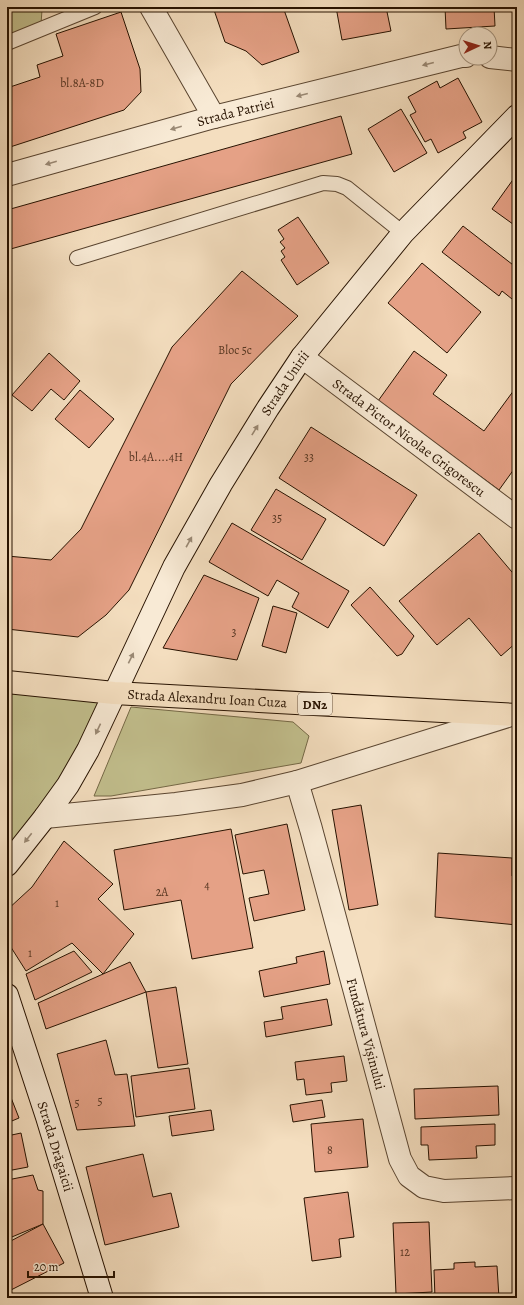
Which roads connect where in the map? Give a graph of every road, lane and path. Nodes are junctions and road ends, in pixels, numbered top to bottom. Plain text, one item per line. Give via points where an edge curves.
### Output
1 (95, 7) edge
2 (151, 7) edge
3 (7, 43) edge
4 (458, 57) edge
5 (498, 58) edge
6 (517, 60) edge
7 (517, 116) edge
8 (214, 117) junction
9 (7, 175) edge
10 (403, 233) junction
11 (77, 258) dead end
12 (302, 357) junction
13 (517, 518) edge
14 (7, 682) edge
15 (114, 693) junction
16 (516, 713) edge
17 (297, 782) junction
18 (45, 817) junction
19 (7, 865) edge
20 (7, 995) edge
21 (517, 1188) edge
22 (102, 1298) edge

1 - 3 lane
2 - 8 street
4 -> 8 street, Strada Patriei
5 - 6 street
7 - 10 street, Strada Unirii
8 -> 9 street, Strada Patriei
10 - 11 lane via 347,188 323,183
10 - 12 street, Strada Unirii
12 - 13 street, Strada Pictor Nicolae Grigorescu
15 -> 12 street, Strada Unirii via 174,567 221,484
14 - 15 main road, DN2
15 - 16 main road, Strada Alexandru Ioan Cuza / DN2
15 -> 18 street, Strada Unirii via 88,750 68,785
16 - 17 street
17 - 18 street via 242,795
17 - 21 street, Fundătura Vișinului via 400,1159 409,1176 424,1187 444,1191
18 -> 19 street, Strada Unirii
20 - 22 street, Strada Drăgaicii

